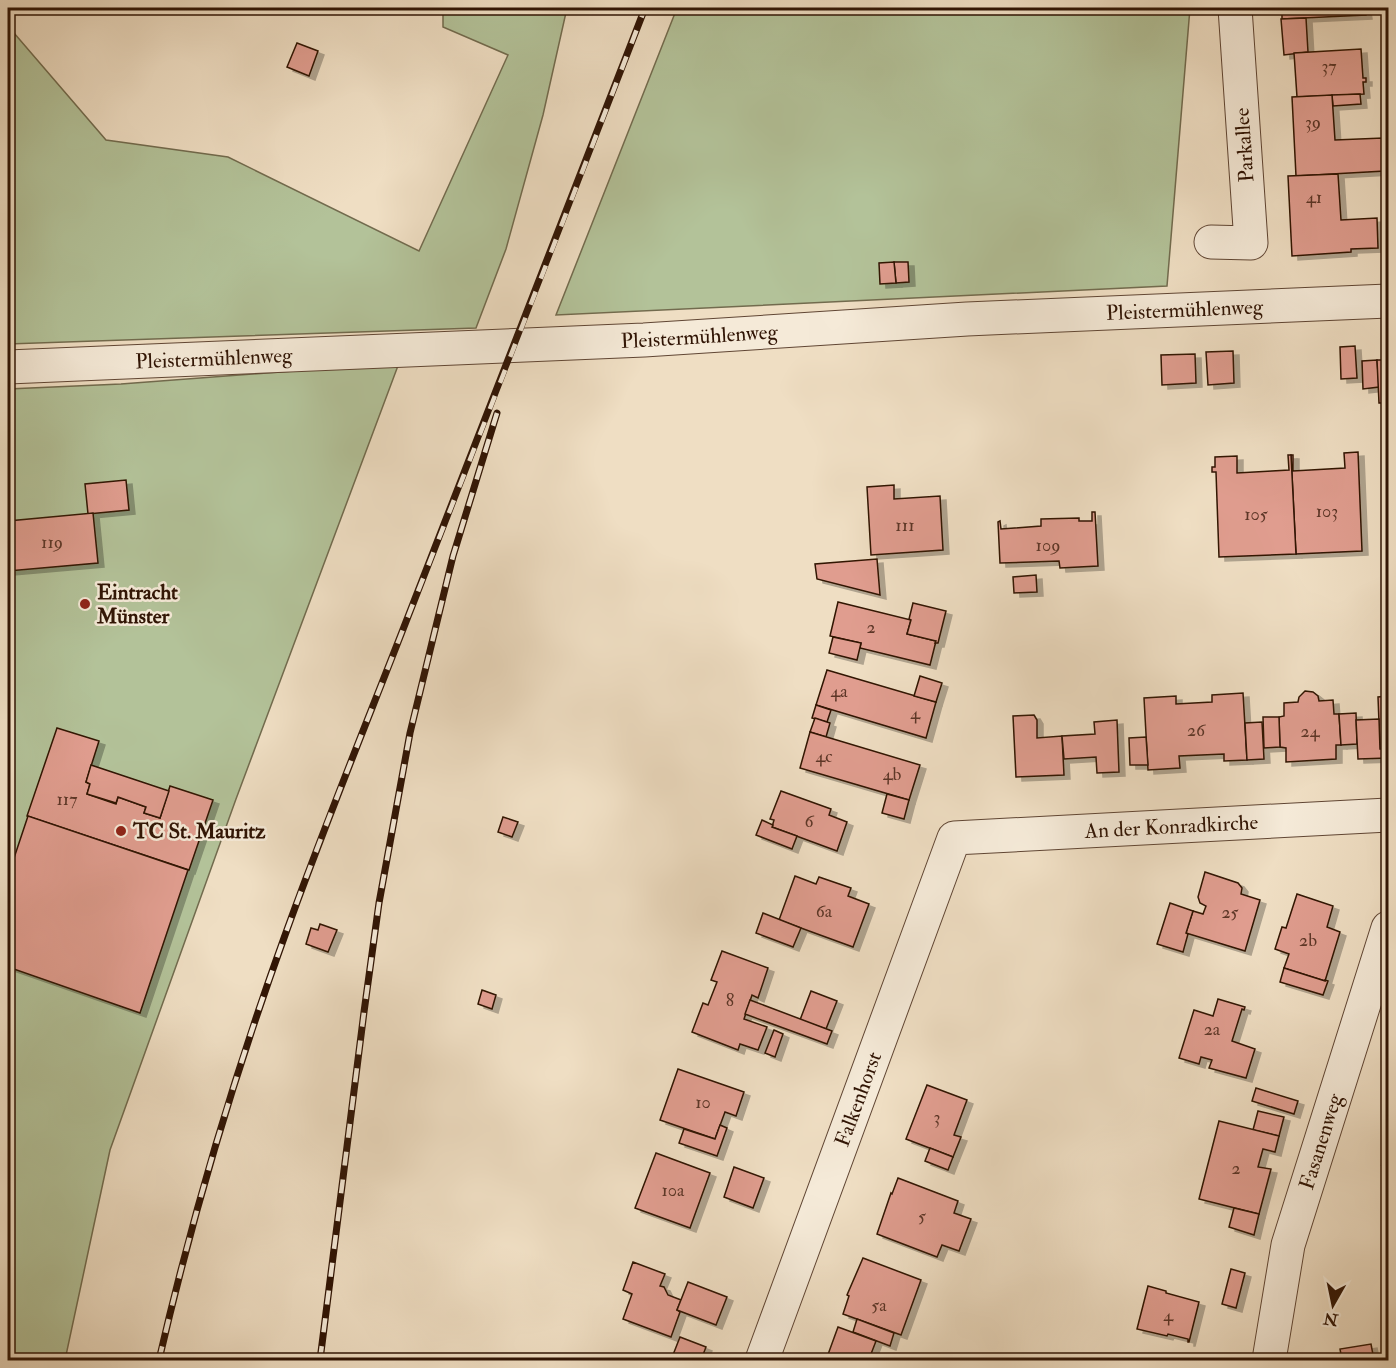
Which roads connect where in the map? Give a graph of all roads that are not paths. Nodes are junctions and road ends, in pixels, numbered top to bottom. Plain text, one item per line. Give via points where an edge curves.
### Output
1 (1235, 8) edge
2 (1211, 242) dead end
3 (1389, 301) edge
4 (8, 367) edge
5 (1389, 815) edge
6 (954, 838) joint
7 (1389, 928) edge
8 (762, 1360) edge
9 (1269, 1360) edge

1 - 2 street, Parkallee via 1251,243
3 - 4 street, Pleistermühlenweg via 967,319 644,340
5 - 6 street, An der Konradkirche
6 - 8 street, Falkenhorst
7 - 9 street, Fasanenweg via 1288,1245

